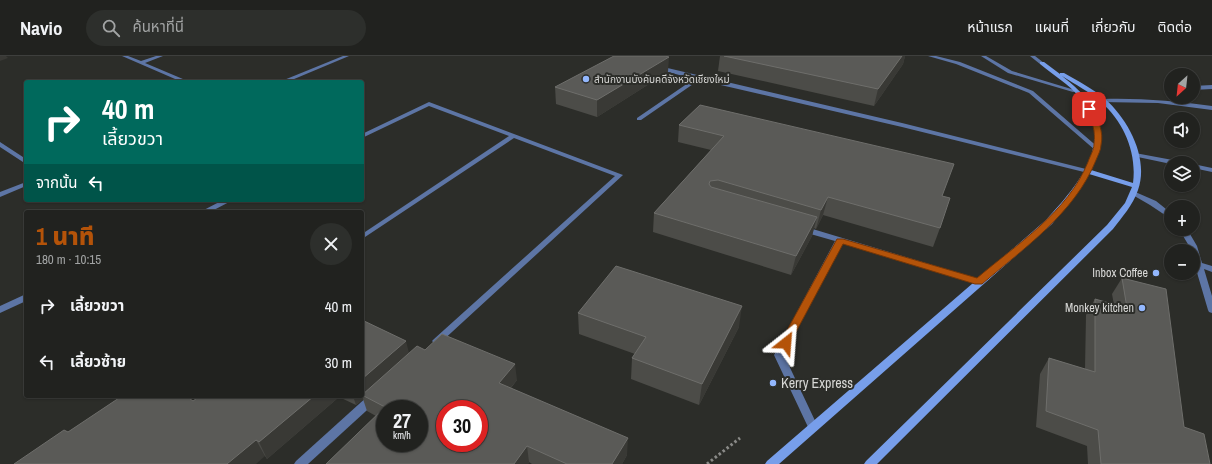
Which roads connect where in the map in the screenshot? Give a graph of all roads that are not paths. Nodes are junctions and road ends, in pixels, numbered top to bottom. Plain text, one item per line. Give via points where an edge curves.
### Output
1 (124, 56) edge
2 (161, 56) edge
3 (347, 56) edge
4 (930, 56) edge
5 (983, 56) edge
6 (1032, 56) edge
7 (1042, 62) junction
8 (140, 63) junction
9 (654, 66) edge
10 (698, 78) junction
11 (181, 80) edge
12 (287, 80) edge
13 (1212, 87) edge
14 (1200, 88) edge
15 (1075, 91) junction
16 (1103, 101) junction
17 (1164, 101) edge
18 (1189, 104) edge
19 (1212, 108) edge
20 (639, 119) dead end
21 (364, 135) edge
22 (513, 136) junction
23 (0, 144) edge
24 (1097, 149) junction
25 (1135, 155) junction
26 (1164, 160) edge
27 (24, 161) edge
28 (1200, 167) edge
29 (1212, 170) edge
30 (1088, 172) junction
31 (24, 185) edge
32 (1134, 189) junction
33 (0, 195) edge
34 (225, 202) edge
35 (208, 210) edge
36 (1164, 211) edge
37 (795, 227) edge
38 (364, 236) edge
39 (840, 240) junction
40 (1200, 265) joint
41 (1212, 269) edge
42 (979, 282) junction
43 (24, 298) edge
44 (0, 310) edge
45 (1212, 310) edge
46 (431, 346) edge
47 (377, 394) edge
48 (813, 427) junction
49 (300, 464) edge
50 (771, 464) edge
51 (870, 464) edge

1 - 8 street
2 - 8 street
3 - 12 street
4 - 24 street via 958,63 1031,92
5 - 15 street via 1010,72
6 - 7 street
7 - 15 street
7 - 16 street
8 - 11 street
9 - 10 street
10 - 20 street
10 - 30 street via 902,125
13 - 14 street
15 - 24 street via 1081,96 1097,125
16 - 17 street
16 - 25 street via 1123,122
18 - 19 street
21 - 22 street via 429,104
22 - 38 street
22 - 46 street via 620,175
23 - 27 street
24 - 30 street
25 - 26 street
25 - 32 street
28 - 29 street
30 - 32 street
30 - 42 street via 1073,196 1049,222
31 - 33 street
32 - 36 street
32 - 51 street via 1126,209 1110,227
34 - 35 street
37 - 39 street
39 - 42 street
39 - 48 street via 779,355
40 - 41 street
40 - 45 street
42 - 48 street
43 - 44 street
47 - 49 street
48 - 50 street

